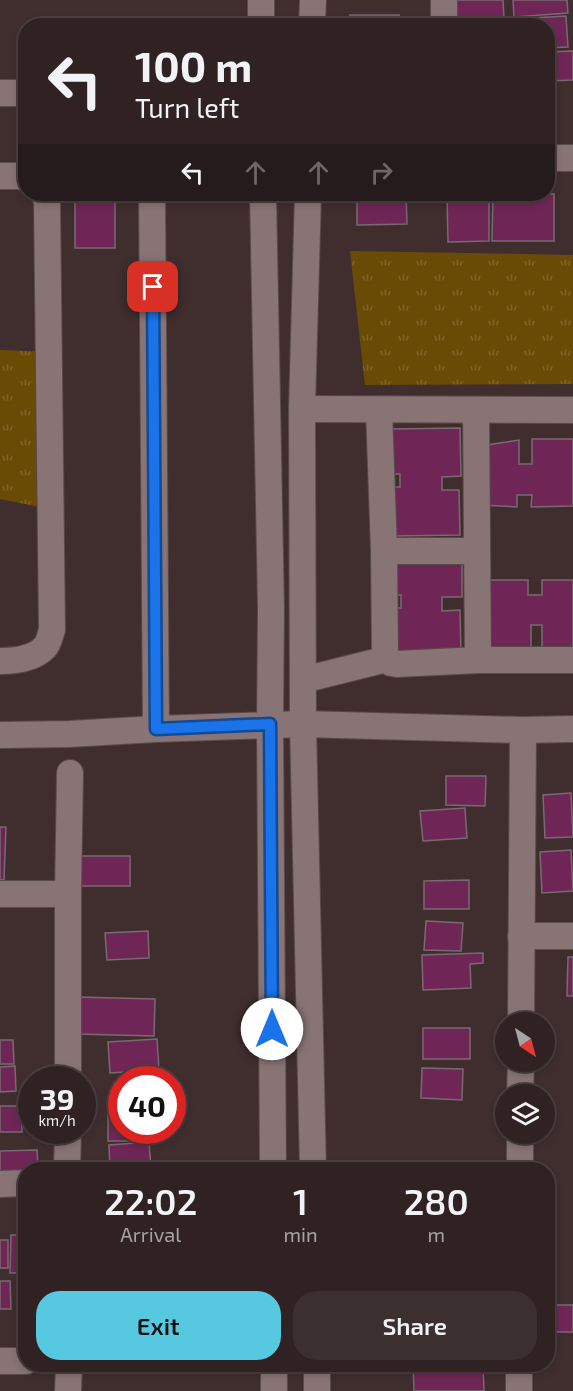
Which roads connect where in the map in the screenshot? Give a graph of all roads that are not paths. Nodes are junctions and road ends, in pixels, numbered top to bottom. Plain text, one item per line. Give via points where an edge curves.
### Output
1 (261, 0) edge
2 (313, 0) edge
3 (444, 0) edge
4 (261, 18) edge
5 (312, 18) edge
6 (444, 18) edge
7 (0, 93) edge
8 (18, 93) edge
9 (555, 158) edge
10 (573, 159) edge
11 (18, 176) edge
12 (0, 177) edge
13 (47, 201) edge
14 (152, 201) edge
15 (263, 201) edge
16 (309, 201) edge
17 (302, 409) junction
18 (379, 410) junction
19 (476, 410) junction
20 (573, 410) edge
21 (384, 551) junction
22 (476, 551) junction
23 (387, 659) junction
24 (478, 660) junction
25 (573, 660) edge
26 (0, 661) edge
27 (303, 680) junction
28 (270, 724) junction
29 (303, 724) junction
30 (156, 729) junction
31 (573, 729) edge
32 (523, 730) junction
33 (0, 735) edge
34 (70, 773) dead end
35 (0, 894) edge
36 (68, 894) junction
37 (521, 936) junction
38 (573, 936) edge
39 (521, 1012) edge
40 (68, 1066) edge
41 (68, 1144) edge
42 (520, 1144) edge
43 (68, 1162) edge
44 (273, 1162) edge
45 (313, 1162) edge
46 (520, 1162) edge
47 (0, 1184) edge
48 (18, 1184) edge
49 (0, 1361) edge
50 (18, 1361) edge
51 (69, 1372) edge
52 (274, 1372) edge
53 (317, 1372) edge
54 (519, 1372) edge
55 (69, 1391) edge
56 (274, 1391) edge
57 (317, 1391) edge
58 (519, 1391) edge

1 - 4 street
2 - 5 street
3 - 6 street
7 - 8 street
9 - 10 street
11 - 12 street
13 - 26 street via 52,630 46,646 33,656
14 - 30 street
15 - 28 street
16 - 17 street
17 - 18 street
17 - 27 street
18 - 19 street
18 - 21 street
19 - 20 street
19 - 22 street
21 - 22 street
21 - 23 street
22 - 24 street
23 - 24 street via 397,664
23 - 27 street
24 - 25 street
27 - 29 street
28 - 29 street
28 - 30 street
28 - 44 street
29 - 32 street
29 - 45 street
30 - 33 street
31 - 32 street
32 - 37 street
34 - 36 street
35 - 36 street
36 - 40 street
37 - 38 street
37 - 39 street
41 - 43 street
42 - 46 street
47 - 48 street
49 - 50 street
51 - 55 street
52 - 56 street
53 - 57 street
54 - 58 street

